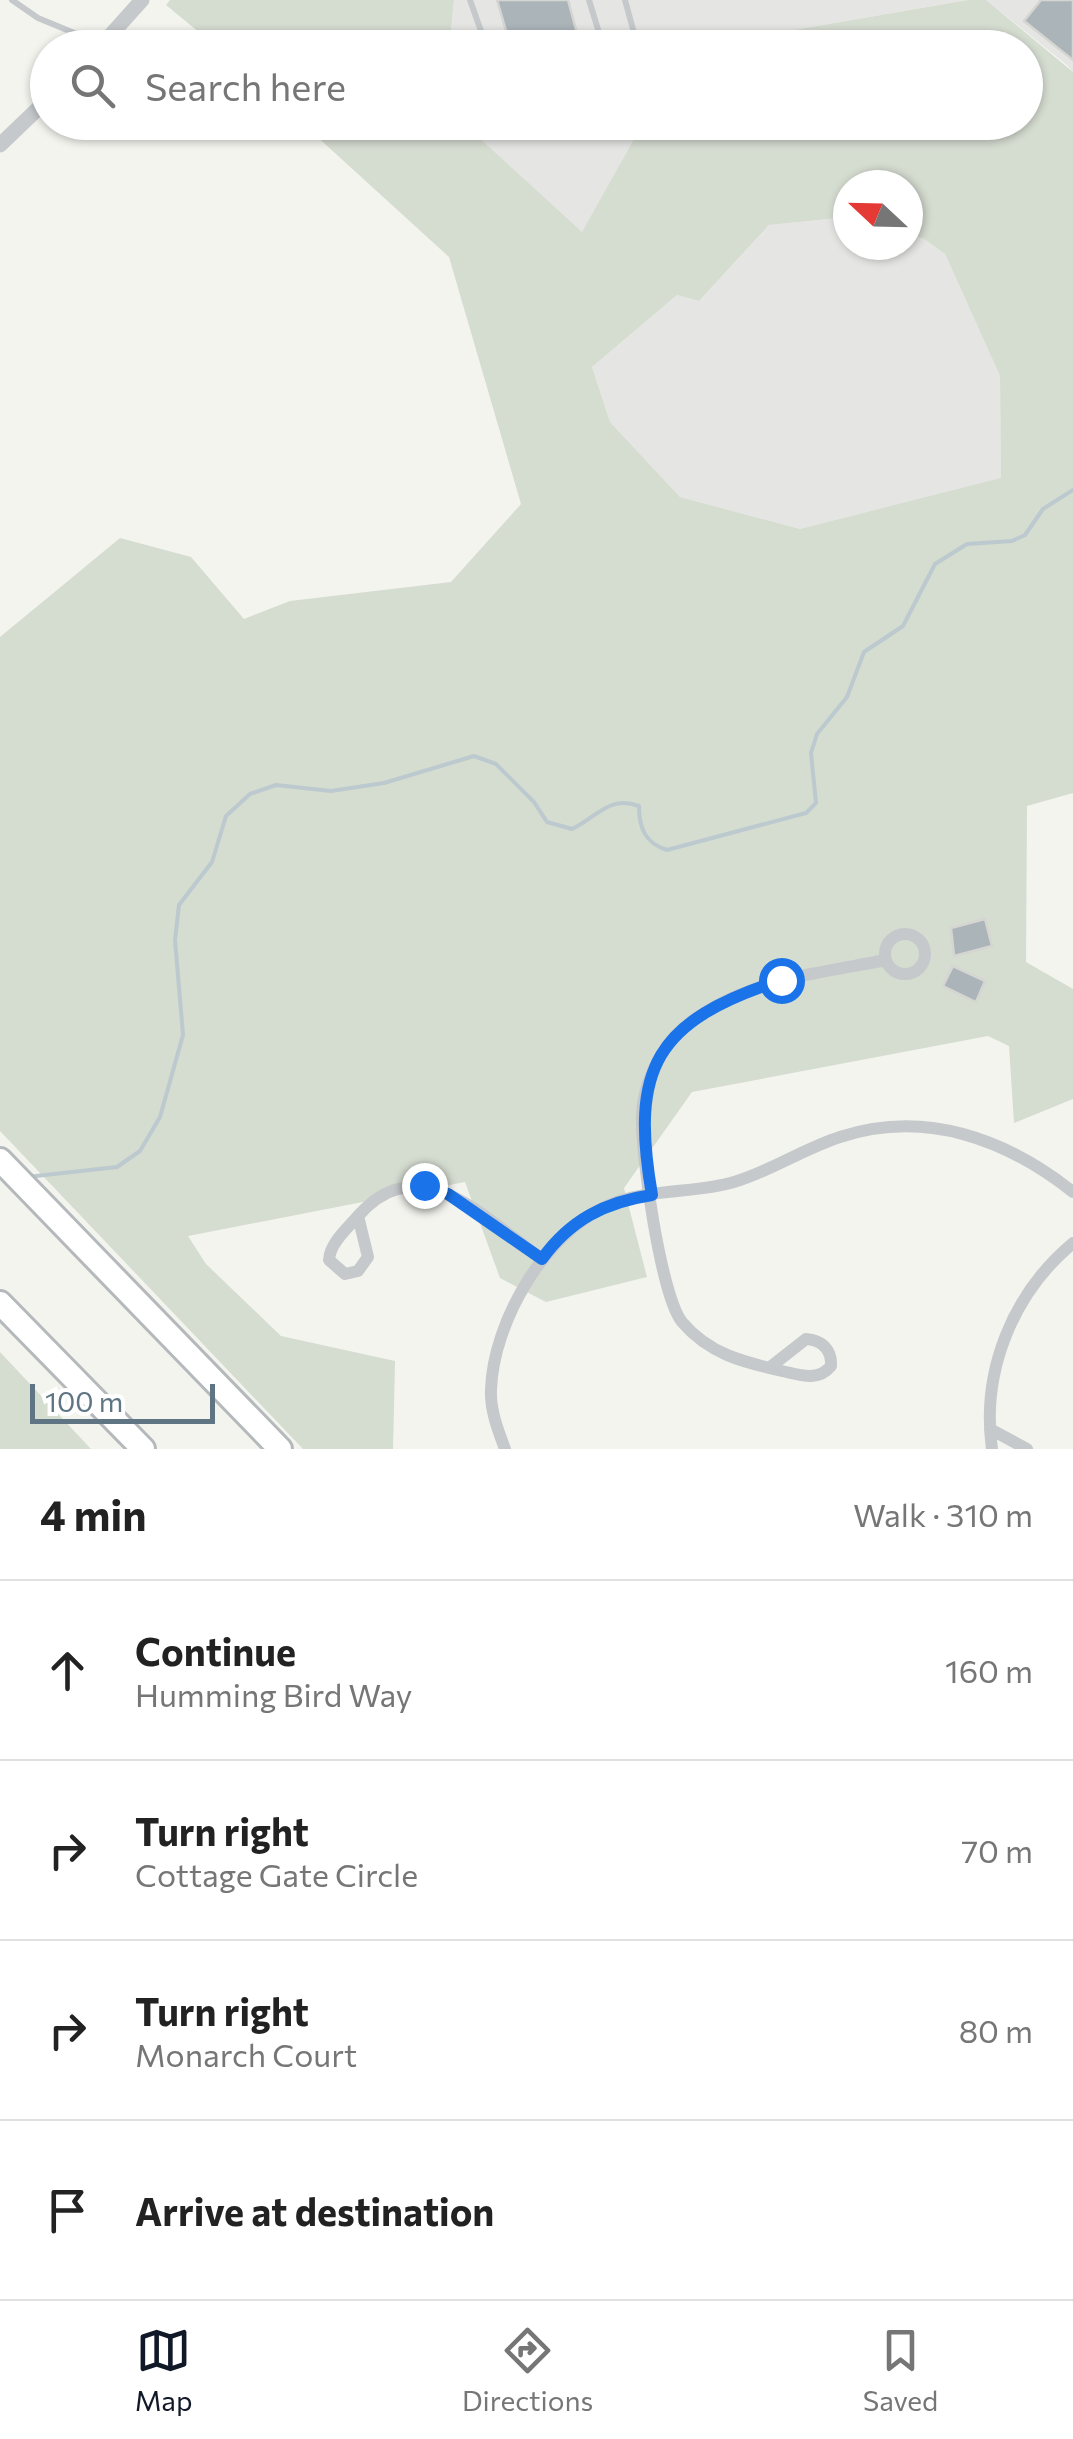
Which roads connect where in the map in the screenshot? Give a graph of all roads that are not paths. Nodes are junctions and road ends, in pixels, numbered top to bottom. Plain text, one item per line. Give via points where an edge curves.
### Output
1 (12, 0) edge
2 (142, 0) edge
3 (470, 0) edge
4 (589, 0) edge
5 (625, 0) edge
6 (65, 30) edge
7 (115, 30) edge
8 (481, 30) edge
9 (599, 30) edge
10 (634, 30) edge
11 (30, 117) edge
12 (0, 146) edge
13 (886, 960) dead end
14 (0, 1160) edge
15 (1073, 1192) edge
16 (652, 1195) junction
17 (358, 1216) dead end
18 (1073, 1243) edge
19 (542, 1259) junction
20 (0, 1303) edge
21 (768, 1368) junction
22 (990, 1429) junction
23 (143, 1449) edge
24 (280, 1449) edge
25 (505, 1449) edge
26 (992, 1449) edge
27 (1027, 1449) edge

1 - 6 lane
2 - 7 street
3 - 8 lane
4 - 9 lane
5 - 10 lane
11 - 12 street
13 - 16 street via 736,995 678,1033 644,1096
14 - 24 highway
15 - 16 street via 992,1141 903,1127 839,1137 733,1182
16 - 19 street via 575,1222
16 - 21 street via 668,1295 678,1317 714,1350
17 - 19 street via 396,1187 424,1185 448,1194
18 - 22 street via 1017,1312 997,1358
19 - 25 street via 494,1366 491,1393
20 - 23 highway
21 - 21 street via 806,1339 822,1344 832,1358 818,1376
22 - 26 street
22 - 27 street

